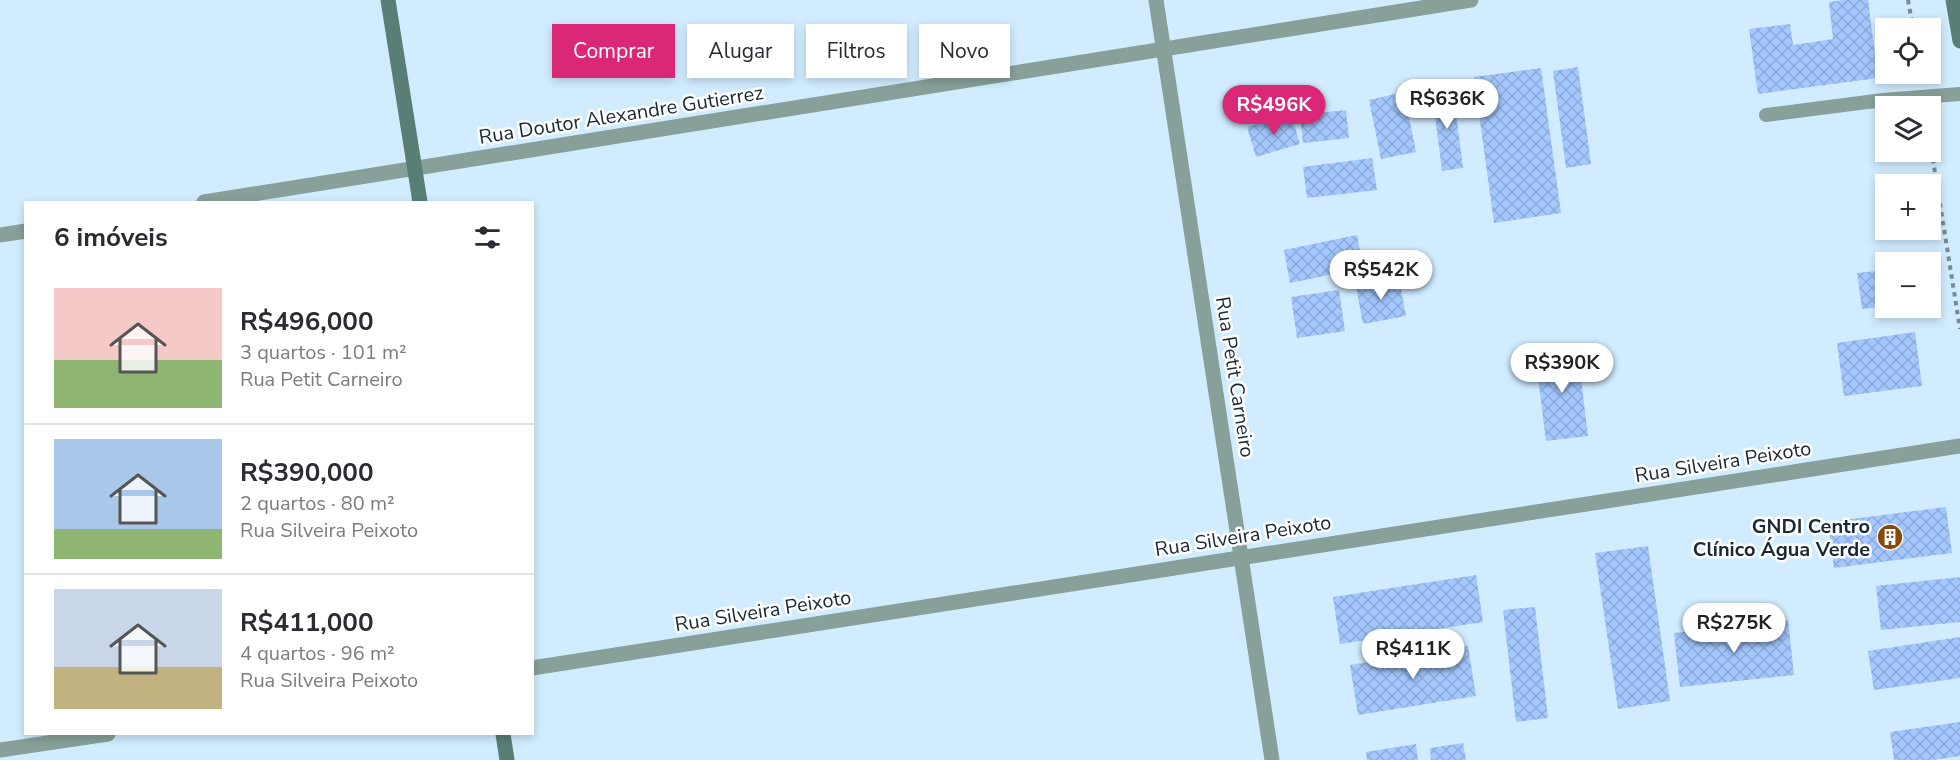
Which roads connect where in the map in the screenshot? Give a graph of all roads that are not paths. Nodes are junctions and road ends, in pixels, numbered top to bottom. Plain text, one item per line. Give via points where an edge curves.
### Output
1 (388, 0) edge
2 (1156, 0) edge
3 (1471, 0) edge
4 (1953, 0) edge
5 (1960, 41) edge
6 (1164, 50) junction
7 (1960, 94) edge
8 (1766, 115) dead end
9 (415, 169) junction
10 (210, 201) edge
11 (420, 201) edge
12 (24, 231) edge
13 (0, 235) edge
14 (1960, 446) edge
15 (1241, 558) junction
16 (534, 668) edge
17 (101, 735) edge
18 (503, 735) edge
19 (0, 750) edge
20 (507, 760) edge
21 (1272, 760) edge

1 - 9 main road
2 - 6 street, Rua Petit Carneiro
3 - 6 street, Rua Doutor Alexandre Gutierrez
4 - 5 main road
6 - 9 street, Rua Doutor Alexandre Gutierrez
6 - 15 street, Rua Petit Carneiro
7 - 8 lane
9 - 10 street, Rua Doutor Alexandre Gutierrez
9 - 11 main road
12 - 13 street
14 - 15 street, Rua Silveira Peixoto
15 - 16 street, Rua Silveira Peixoto
15 - 21 street, Rua Petit Carneiro
17 - 19 street
18 - 20 main road

